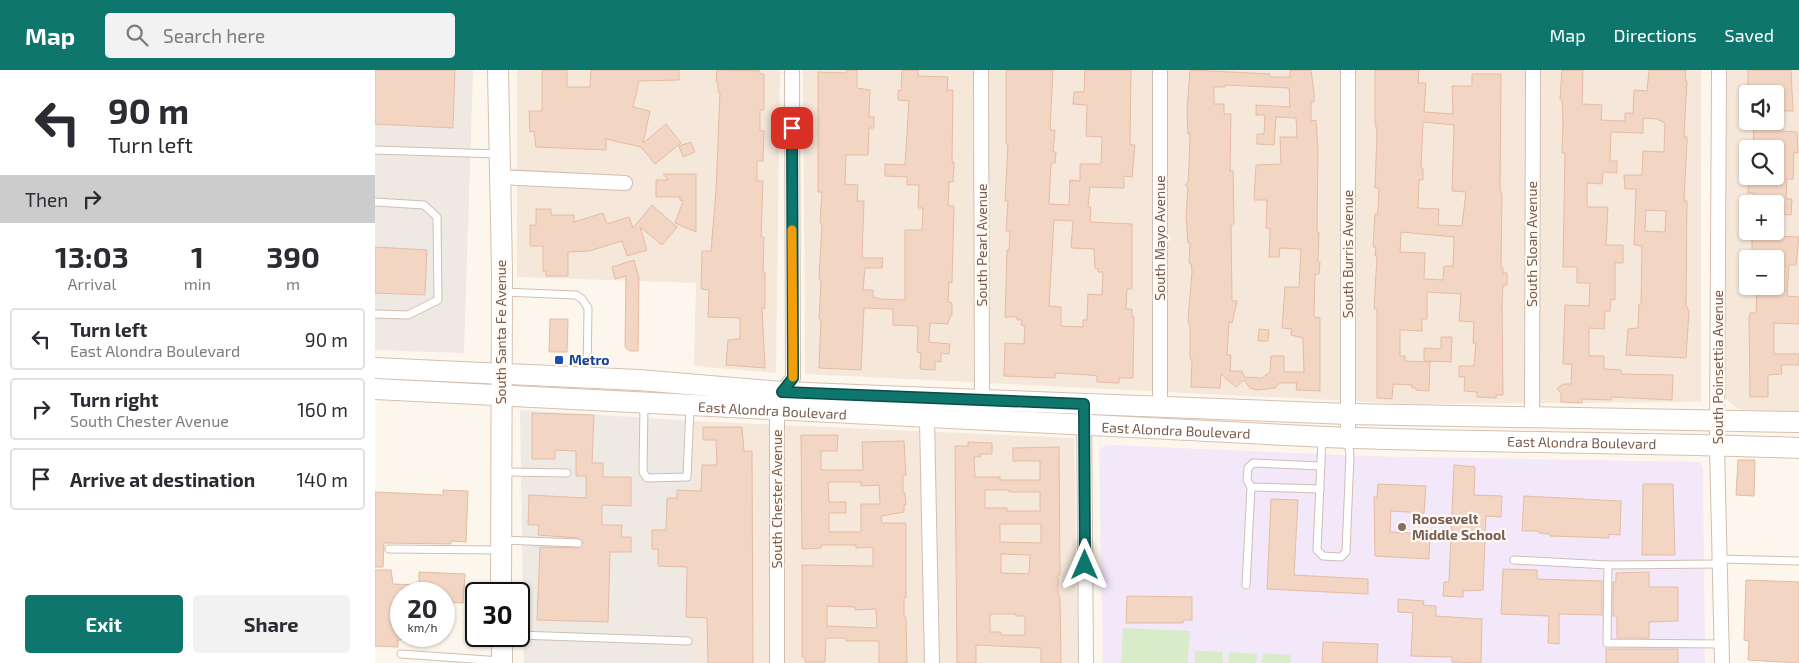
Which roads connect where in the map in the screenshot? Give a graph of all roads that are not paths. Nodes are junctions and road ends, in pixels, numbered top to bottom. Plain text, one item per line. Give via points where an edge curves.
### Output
1 (498, 70) edge
2 (792, 70) edge
3 (981, 70) edge
4 (1161, 70) edge
5 (1348, 70) edge
6 (1533, 70) edge
7 (1719, 70) edge
8 (375, 150) edge
9 (499, 154) junction
10 (500, 177) junction
11 (625, 183) dead end
12 (375, 202) edge
13 (501, 292) junction
14 (375, 314) edge
15 (375, 368) edge
16 (501, 373) junction
17 (587, 377) junction
18 (375, 389) edge
19 (782, 392) junction
20 (501, 396) junction
21 (983, 400) junction
22 (644, 402) junction
23 (1084, 404) junction
24 (690, 405) junction
25 (1160, 407) junction
26 (777, 411) junction
27 (1349, 414) junction
28 (1532, 417) junction
29 (927, 420) junction
30 (1717, 420) junction
31 (982, 421) junction
32 (1799, 422) edge
33 (1084, 426) junction
34 (1322, 436) junction
35 (1348, 437) junction
36 (1717, 444) junction
37 (1799, 448) edge
38 (1321, 466) junction
39 (501, 472) junction
40 (567, 473) dead end
41 (1251, 487) junction
42 (1320, 490) junction
43 (578, 543) dead end
44 (502, 545) junction
45 (389, 548) dead end
46 (1514, 560) dead end
47 (1799, 561) edge
48 (1719, 562) junction
49 (1608, 564) junction
50 (501, 582) edge
51 (1246, 585) dead end
52 (530, 635) edge
53 (688, 641) dead end
54 (1721, 644) junction
55 (501, 647) edge
56 (401, 654) dead end
57 (502, 662) edge
58 (777, 663) edge
59 (932, 663) edge
60 (1086, 663) edge
61 (1722, 663) edge

1 - 9 main road, South Santa Fe Avenue
2 - 19 street, South Chester Avenue via 793,378
3 - 21 street, South Pearl Avenue
4 - 25 street, South Mayo Avenue
5 - 27 street, South Burris Avenue
6 - 28 street, South Sloan Avenue
7 - 30 street, South Poinsettia Avenue
8 - 9 lane
9 - 10 main road, South Santa Fe Avenue
10 - 11 street
10 - 13 main road, South Santa Fe Avenue
12 - 14 lane via 424,205 437,217 438,300 408,315
13 - 16 main road, South Santa Fe Avenue
13 - 17 lane via 576,295 582,299 588,308
15 - 16 main road, East Alondra Boulevard
16 - 17 main road, East Alondra Boulevard
16 - 20 main road, South Santa Fe Avenue
17 - 19 main road, East Alondra Boulevard
18 - 20 main road, East Alondra Boulevard
19 - 21 main road, East Alondra Boulevard
19 - 26 street, South Chester Avenue
20 - 22 main road, East Alondra Boulevard
20 - 39 main road, South Santa Fe Avenue
21 - 23 main road, East Alondra Boulevard
21 - 31 street, South Pearl Avenue
22 - 24 main road, East Alondra Boulevard
22 - 24 lane via 643,472 647,478 687,477
23 - 25 main road, East Alondra Boulevard
23 - 33 street
24 - 26 main road, East Alondra Boulevard
25 - 27 main road, East Alondra Boulevard
26 - 29 main road, East Alondra Boulevard
26 - 58 street, South Chester Avenue
27 - 28 main road, East Alondra Boulevard
27 - 35 street, South Burris Avenue
28 - 30 main road, East Alondra Boulevard
29 - 31 main road, East Alondra Boulevard
29 - 59 street
30 - 32 main road, East Alondra Boulevard
30 - 36 street, South Poinsettia Avenue
31 - 33 main road, East Alondra Boulevard
33 - 34 main road, East Alondra Boulevard
33 - 60 street
34 - 35 main road, East Alondra Boulevard
34 - 38 lane
35 - 36 main road, East Alondra Boulevard
35 - 42 lane via 1350,455 1344,556 1323,556 1317,552
36 - 37 main road, East Alondra Boulevard
36 - 48 street, South Poinsettia Avenue
38 - 41 lane via 1251,464 1247,480
38 - 42 lane
39 - 40 lane
39 - 44 main road, South Santa Fe Avenue
41 - 42 lane
41 - 51 lane
43 - 44 lane
44 - 45 lane
44 - 50 main road, South Santa Fe Avenue
46 - 49 lane
47 - 48 lane
48 - 49 lane
48 - 54 street, South Poinsettia Avenue
49 - 54 lane via 1607,643
52 - 53 lane
54 - 61 street, South Poinsettia Avenue
55 - 57 main road
56 - 57 lane

